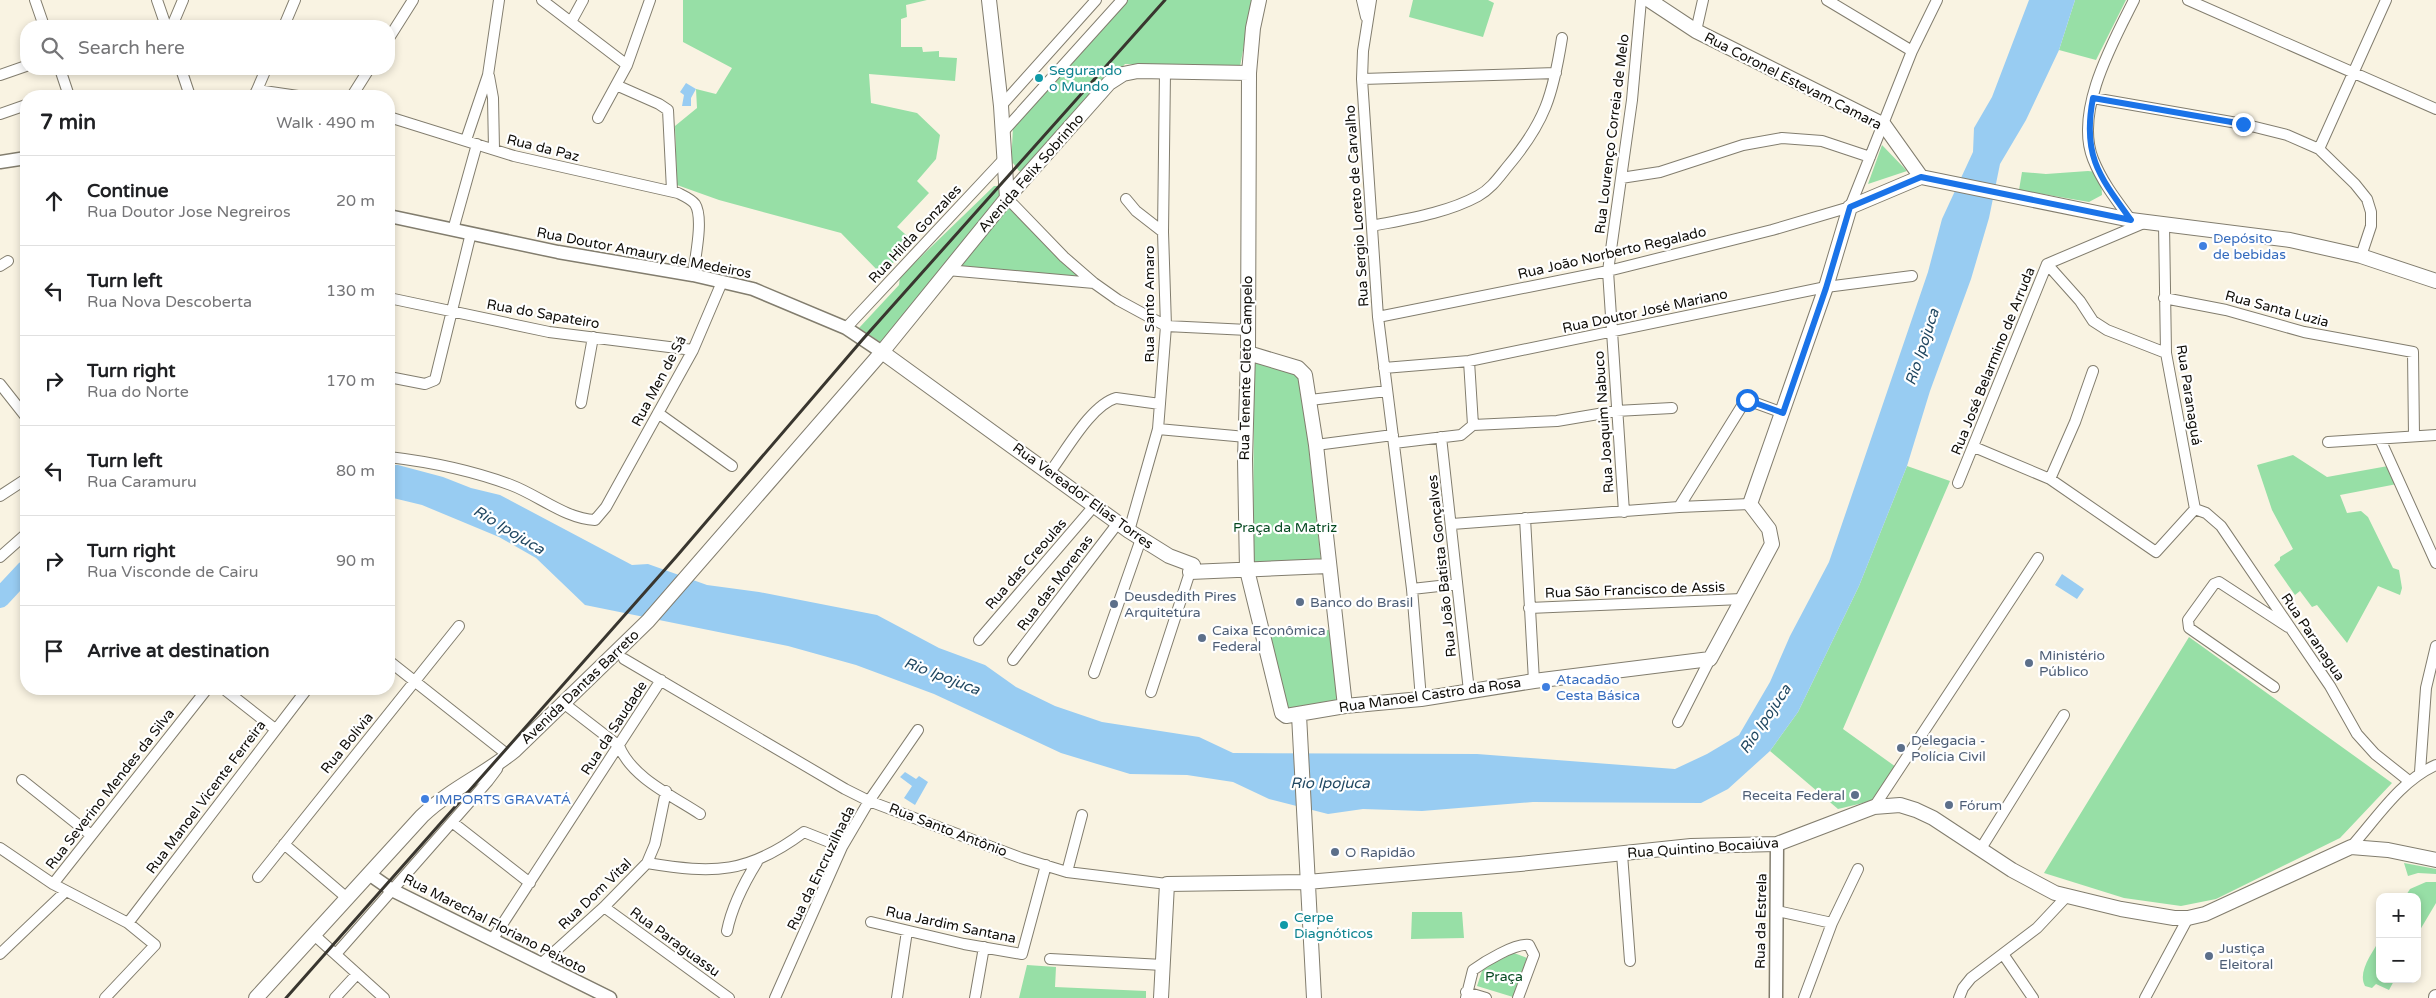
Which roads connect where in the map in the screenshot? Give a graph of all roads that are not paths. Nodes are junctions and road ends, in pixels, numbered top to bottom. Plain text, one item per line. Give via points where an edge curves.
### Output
1 (35, 0) edge
2 (157, 0) edge
3 (183, 0) edge
4 (295, 0) edge
5 (413, 0) edge
6 (499, 0) edge
7 (542, 0) edge
8 (583, 0) edge
9 (650, 0) edge
10 (988, 0) edge
11 (1096, 0) edge
12 (1122, 0) edge
13 (1259, 0) edge
14 (1362, 0) edge
15 (1371, 0) edge
16 (1641, 0) edge
17 (1649, 0) edge
18 (1703, 0) edge
19 (1827, 0) edge
20 (1937, 0) edge
21 (2134, 0) edge
22 (2188, 0) edge
23 (2386, 0) edge
24 (42, 20) edge
25 (163, 20) edge
26 (169, 20) edge
27 (287, 20) edge
28 (1367, 20) junction
29 (571, 22) junction
30 (1076, 23) junction
31 (395, 28) edge
32 (1696, 31) junction
33 (1091, 36) junction
34 (1562, 38) dead end
35 (1912, 50) junction
36 (627, 65) junction
37 (20, 68) edge
38 (1165, 72) junction
39 (1249, 73) junction
40 (1556, 73) junction
41 (2354, 73) junction
42 (0, 75) edge
43 (62, 75) edge
44 (183, 75) edge
45 (264, 75) edge
46 (365, 75) edge
47 (488, 75) junction
48 (1362, 79) junction
49 (616, 85) junction
50 (67, 90) edge
51 (188, 90) edge
52 (257, 90) edge
53 (356, 90) edge
54 (2093, 98) junction
55 (1001, 106) junction
56 (20, 107) edge
57 (2436, 109) edge
58 (0, 114) edge
59 (598, 118) dead end
60 (395, 120) edge
61 (1884, 125) junction
62 (1003, 132) junction
63 (466, 140) junction
64 (477, 144) junction
65 (494, 149) junction
66 (2319, 150) junction
67 (1870, 157) junction
68 (20, 159) edge
69 (1004, 159) junction
70 (0, 162) edge
71 (1921, 177) junction
72 (1621, 178) junction
73 (672, 190) junction
74 (1007, 198) junction
75 (1126, 199) dead end
76 (1850, 207) junction
77 (395, 217) edge
78 (2131, 220) junction
79 (2146, 222) junction
80 (2164, 224) junction
81 (1372, 226) junction
82 (453, 230) junction
83 (1163, 232) junction
84 (471, 233) junction
85 (2362, 256) junction
86 (2047, 264) junction
87 (947, 270) junction
88 (1608, 271) junction
89 (693, 275) junction
90 (1912, 276) dead end
91 (2436, 281) edge
92 (722, 282) junction
93 (1094, 283) junction
94 (1826, 288) junction
95 (2164, 298) junction
96 (395, 299) edge
97 (453, 311) junction
98 (1378, 317) junction
99 (1166, 326) junction
100 (846, 328) junction
101 (1248, 330) junction
102 (1613, 332) junction
103 (593, 337) junction
104 (693, 350) junction
105 (882, 352) junction
106 (1248, 353) junction
107 (2166, 353) junction
108 (1469, 361) junction
109 (1384, 368) junction
110 (2094, 371) dead end
111 (395, 378) edge
112 (0, 384) edge
113 (1387, 391) junction
114 (1310, 400) junction
115 (581, 403) dead end
116 (1160, 404) junction
117 (1672, 408) dead end
118 (20, 409) edge
119 (1616, 411) junction
120 (658, 413) junction
121 (1783, 413) junction
122 (1473, 425) junction
123 (1158, 429) junction
124 (2436, 435) edge
125 (2414, 436) junction
126 (1246, 437) junction
127 (1441, 437) junction
128 (1394, 439) junction
129 (2380, 439) junction
130 (2328, 442) dead end
131 (1316, 445) junction
132 (1974, 447) junction
133 (395, 458) edge
134 (732, 466) dead end
135 (1050, 472) junction
136 (2050, 479) junction
137 (20, 483) edge
138 (1958, 483) dead end
139 (0, 496) edge
140 (1750, 504) junction
141 (1094, 506) junction
142 (1679, 506) junction
143 (2194, 510) junction
144 (1624, 512) junction
145 (1525, 518) junction
146 (1452, 524) junction
147 (1123, 527) junction
148 (1142, 539) junction
149 (20, 540) edge
150 (0, 558) edge
151 (2038, 558) dead end
152 (2436, 563) edge
153 (1328, 566) junction
154 (1247, 570) junction
155 (1190, 572) junction
156 (1457, 584) junction
157 (1412, 590) junction
158 (1742, 599) junction
159 (1529, 608) junction
160 (460, 626) dead end
161 (2292, 629) junction
162 (979, 640) dead end
163 (2436, 646) edge
164 (624, 658) dead end
165 (1710, 659) junction
166 (1013, 660) dead end
167 (395, 666) edge
168 (1094, 673) dead end
169 (660, 680) junction
170 (414, 681) junction
171 (1534, 681) junction
172 (2274, 688) dead end
173 (1469, 691) junction
174 (1151, 692) dead end
175 (202, 695) edge
176 (232, 695) edge
177 (302, 695) edge
178 (1420, 699) junction
179 (562, 702) junction
180 (1345, 706) junction
181 (2064, 715) dead end
182 (1300, 722) junction
183 (1678, 722) dead end
184 (275, 729) junction
185 (918, 730) dead end
186 (619, 746) junction
187 (504, 759) junction
188 (2436, 765) edge
189 (2420, 772) junction
190 (22, 780) dead end
191 (2409, 781) junction
192 (666, 791) junction
193 (869, 801) junction
194 (1874, 806) junction
195 (700, 814) dead end
196 (1082, 815) dead end
197 (452, 822) junction
198 (91, 835) junction
199 (284, 844) junction
200 (1777, 844) junction
201 (842, 847) junction
202 (2352, 847) junction
203 (0, 848) edge
204 (1980, 850) junction
205 (1622, 854) junction
206 (2436, 860) edge
207 (757, 862) junction
208 (647, 863) junction
209 (1046, 865) junction
210 (1858, 869) dead end
211 (1067, 872) junction
212 (369, 874) junction
213 (258, 877) dead end
214 (1307, 882) junction
215 (53, 884) junction
216 (530, 884) junction
217 (1166, 884) junction
218 (392, 890) junction
219 (66, 891) junction
220 (2068, 896) junction
221 (347, 898) junction
222 (604, 907) junction
223 (1778, 911) junction
224 (2188, 918) junction
225 (871, 922) dead end
226 (1832, 922) junction
227 (128, 923) junction
228 (727, 931) dead end
229 (907, 931) junction
230 (313, 934) junction
231 (492, 940) junction
232 (984, 947) junction
233 (0, 954) edge
234 (336, 954) junction
235 (2003, 954) junction
236 (1050, 959) dead end
237 (1630, 960) dead end
238 (540, 964) junction
239 (1163, 966) junction
240 (357, 974) junction
241 (1466, 995) edge
242 (105, 998) edge
243 (256, 998) edge
244 (335, 998) edge
245 (384, 998) edge
246 (610, 998) edge
247 (729, 998) edge
248 (775, 998) edge
249 (897, 998) edge
250 (975, 998) edge
251 (1161, 998) edge
252 (1314, 998) edge
253 (1486, 998) edge
254 (1518, 998) edge
255 (1776, 998) edge
256 (1804, 998) edge
257 (1959, 998) edge
258 (2033, 998) edge
259 (2145, 998) edge

1 - 24 street
2 - 25 street
3 - 26 street
4 - 27 street
5 - 31 street
6 - 47 street
7 - 29 street
8 - 29 street
9 - 36 street
10 - 55 main road
11 - 30 street
12 - 33 street
13 - 39 main road, Rua Tenente Cleto Campelo
14 - 28 street, Rua Sergio Loreto de Carvalho
15 - 28 street, Rua Sergio Loreto de Carvalho
16 - 72 street, Rua Lourenço Correia de Melo
17 - 32 main road, Rua Coronel Estevam Camara
18 - 32 street
19 - 35 street
20 - 35 street
21 - 54 street via 2110,47
22 - 41 street
23 - 41 street
28 - 48 street, Rua Sergio Loreto de Carvalho
29 - 36 street
30 - 33 street
30 - 55 street
32 - 61 main road, Rua Coronel Estevam Camara
33 - 62 street
34 - 40 street
35 - 61 street
36 - 49 street
37 - 42 street
38 - 39 main road, Avenida Felix Sobrinho
38 - 74 main road, Avenida Felix Sobrinho via 1138,71 1116,78
38 - 83 street, Rua Santo Amaro
39 - 101 main road, Rua Tenente Cleto Campelo
40 - 48 street
40 - 81 street via 1543,117 1487,190 1466,202
41 - 57 street
41 - 66 street
43 - 50 street
44 - 51 street
45 - 52 street
46 - 53 street
47 - 63 street
47 - 65 street via 493,98
48 - 81 street, Rua Sergio Loreto de Carvalho
49 - 59 street
49 - 73 street via 668,110
54 - 66 street via 2243,124 2287,135
54 - 78 street via 2088,137 2092,157 2105,185
55 - 62 main road
56 - 58 street
60 - 63 street, Rua da Paz
61 - 67 street
61 - 71 main road, Rua Coronel Estevam Camara
62 - 69 main road
63 - 64 street, Rua da Paz
64 - 65 street, Rua da Paz
64 - 82 street
65 - 73 street, Rua da Paz
66 - 85 street via 2366,199 2371,212 2371,226
67 - 72 street via 1822,141 1782,138 1743,145 1660,172
67 - 76 street
68 - 70 street
69 - 74 main road
69 - 100 street, Rua Hilda Gonzales
71 - 76 main road
71 - 78 main road
72 - 88 street, Rua Lourenço Correia de Melo
73 - 89 street, Rua da Paz via 691,200 698,210
74 - 87 main road, Avenida Felix Sobrinho
74 - 93 street
75 - 83 street
76 - 88 street, Rua João Norberto Regalado
76 - 94 main road
77 - 82 street, Rua Doutor Amaury de Medeiros
78 - 79 main road
79 - 80 main road
79 - 86 street, Rua José Belarmino de Arruda
80 - 85 main road via 2290,240
80 - 95 street, Rua Paranaguá
81 - 98 street, Rua Sergio Loreto de Carvalho
82 - 84 street, Rua Doutor Amaury de Medeiros
83 - 99 street, Rua Santo Amaro
84 - 89 street, Rua Doutor Amaury de Medeiros
84 - 97 street
85 - 91 main road
86 - 107 street via 2080,301 2092,321 2115,334
86 - 132 street, Rua José Belarmino de Arruda
87 - 93 street
87 - 105 main road, Avenida Felix Sobrinho
88 - 98 street, Rua João Norberto Regalado
88 - 102 street, Rua Joaquim Nabuco
89 - 92 street, Rua Doutor Amaury de Medeiros
90 - 94 street, Rua Doutor José Mariano
92 - 100 street, Rua Doutor Amaury de Medeiros via 772,296
92 - 104 street, Rua Men de Sá
93 - 99 street
94 - 102 street, Rua Doutor José Mariano
94 - 121 main road
95 - 107 street, Rua Paranaguá
95 - 125 street, Rua Santa Luzia via 2209,305 2304,332 2413,352
96 - 97 street, Rua do Sapateiro
97 - 103 street, Rua do Sapateiro via 550,332
97 - 111 street via 435,380 424,384
98 - 109 street, Rua Sergio Loreto de Carvalho
99 - 101 street
99 - 116 street, Rua Santo Amaro
100 - 105 street, Rua Doutor Amaury de Medeiros
101 - 106 main road, Rua Tenente Cleto Campelo
102 - 108 street, Rua Doutor José Mariano
102 - 119 street, Rua Joaquim Nabuco
103 - 104 street, Rua do Sapateiro
103 - 115 street
104 - 120 street, Rua Men de Sá
105 - 135 main road, Rua Vereador Elias Torres
105 - 179 main road, Avenida Dantas Barreto via 648,620
106 - 114 main road via 1302,370
106 - 126 main road, Rua Tenente Cleto Campelo
107 - 143 street, Rua Paranaguá
108 - 109 street, Rua Doutor José Mariano
108 - 122 street
109 - 113 street, Rua Sergio Loreto de Carvalho
110 - 136 street
112 - 118 street
113 - 114 street
113 - 128 street, Rua Sergio Loreto de Carvalho
114 - 131 main road
116 - 123 street, Rua Santo Amaro
116 - 135 street via 1130,399 1110,400 1093,414
117 - 119 street
119 - 122 street via 1557,421
119 - 144 street, Rua Joaquim Nabuco
120 - 133 street, Rua Men de Sá via 615,492 595,520 490,477 450,466
120 - 134 street
121 - 140 main road
121 - 142 street via 1747,400 1742,404
122 - 127 street via 1461,435
123 - 126 street
123 - 147 street, Rua Santo Amaro
124 - 125 street
125 - 129 street
126 - 154 main road, Rua Tenente Cleto Campelo
127 - 128 street
127 - 146 street, Rua João Batista Gonçalves
128 - 131 street
128 - 157 street, Rua Sergio Loreto de Carvalho
129 - 130 street
129 - 152 street
131 - 153 main road
132 - 136 street
132 - 138 street, Rua José Belarmino de Arruda
135 - 141 main road, Rua Vereador Elias Torres
136 - 143 street via 2156,552
137 - 139 street
140 - 142 street, Rua Joaquim Nabuco
140 - 158 main road via 1769,529 1772,544
141 - 147 main road, Rua Vereador Elias Torres
141 - 162 street, Rua das Creoulas
142 - 144 street, Rua Joaquim Nabuco
143 - 161 street, Rua Paranagua via 2206,513 2221,526
144 - 145 street, Rua Joaquim Nabuco
145 - 146 street, Rua Joaquim Nabuco
145 - 159 street
146 - 156 street, Rua João Batista Gonçalves
147 - 148 main road, Rua Vereador Elias Torres
147 - 166 street, Rua das Morenas
148 - 155 main road, Rua Vereador Elias Torres via 1169,556 1192,565
148 - 168 street
149 - 150 street
151 - 194 street
153 - 154 main road
153 - 180 main road
154 - 155 main road
154 - 182 main road, Rua Tenente Cleto Campelo via 1282,713
155 - 174 street
156 - 157 street
156 - 173 street, Rua João Batista Gonçalves
157 - 178 street, Rua Sergio Loreto de Carvalho
158 - 159 street, Rua São Francisco de Assis
158 - 165 main road
159 - 171 street
160 - 170 street, Rua Bolívia
161 - 172 street via 2219,582 2214,584 2188,620 2189,628
161 - 191 street, Rua Paranagua via 2357,734 2375,754
163 - 189 street via 2426,688
164 - 169 street, Rua Santo Antônio
165 - 171 main road, Rua Manoel Castro da Rosa
165 - 183 street
167 - 170 street
169 - 186 street, Rua da Saudade
169 - 193 street, Rua Santo Antônio
170 - 187 street
170 - 199 street, Rua Bolívia
171 - 173 main road, Rua Manoel Castro da Rosa
173 - 178 main road, Rua Manoel Castro da Rosa
175 - 198 street, Rua Severino Mendes da Silva
176 - 184 street
177 - 184 street, Rua Manoel Vicente Ferreira
178 - 180 main road, Rua Manoel Castro da Rosa
179 - 186 street
179 - 187 main road, Avenida Dantas Barreto
180 - 182 main road, Rua Manoel Castro da Rosa
181 - 204 street
182 - 214 main road
184 - 227 street, Rua Manoel Vicente Ferreira
185 - 193 street, Rua da Encruzilhada
186 - 192 street via 629,764
186 - 216 street, Rua da Saudade
187 - 197 street
187 - 212 main road, Avenida Dantas Barreto via 442,797
188 - 189 street
189 - 191 street
190 - 198 street
191 - 202 street
192 - 195 street
192 - 208 street via 655,844
193 - 201 street, Rua da Encruzilhada
193 - 209 street, Rua Santo Antônio
194 - 200 main road, Rua Quintino Bocaiúva
194 - 204 main road, Rua Quintino Bocaiúva via 1900,805 1916,810
196 - 211 street
197 - 216 street
197 - 218 street
198 - 215 street, Rua Severino Mendes da Silva
199 - 213 street, Rua Bolívia
199 - 221 street
200 - 205 main road, Rua Quintino Bocaiúva via 1691,846
200 - 223 street, Rua da Estrela
201 - 207 street, Rua Dom Vital via 804,832
201 - 248 street, Rua da Encruzilhada
202 - 206 main road via 2388,850
202 - 224 main road, Rua Quintino Bocaiúva via 2205,914
203 - 215 street
204 - 220 main road, Rua Quintino Bocaiúva via 2046,888
205 - 214 main road, Rua Quintino Bocaiúva
205 - 237 street
207 - 208 street, Rua Dom Vital via 699,869
207 - 228 street via 730,915
208 - 222 street, Rua Dom Vital
209 - 211 street, Rua Santo Antônio
209 - 232 street, Rua Jardim Santana via 1022,954
210 - 226 street
211 - 217 street, Rua Santo Antônio
212 - 218 street, Rua Marechal Floriano Peixoto
212 - 221 main road, Avenida Dantas Barreto
214 - 217 main road, Rua Santo Antônio
214 - 252 main road
215 - 219 street
216 - 231 street, Rua da Saudade
217 - 239 main road
218 - 231 street, Rua Marechal Floriano Peixoto
218 - 234 street
219 - 227 street
219 - 233 street
220 - 224 main road, Rua Quintino Bocaiúva via 2121,909
220 - 235 street via 2037,928
221 - 230 main road, Avenida Dantas Barreto
222 - 238 street, Rua Dom Vital
222 - 247 street, Rua Paraguassu
223 - 226 street
223 - 255 street, Rua da Estrela
224 - 259 street
225 - 229 street, Rua Jardim Santana
226 - 256 street
227 - 242 street via 156,945
229 - 232 street, Rua Jardim Santana
229 - 249 street
230 - 234 street
230 - 243 main road, Avenida Dantas Barreto
231 - 238 street, Rua Marechal Floriano Peixoto
232 - 250 street
234 - 240 street
235 - 257 street via 1971,978
235 - 258 street
236 - 239 street
238 - 246 street, Rua Marechal Floriano Peixoto
239 - 251 main road
240 - 244 street
240 - 245 street
241 - 253 street
241 - 254 street via 1473,970 1523,944 1529,945 1534,955

